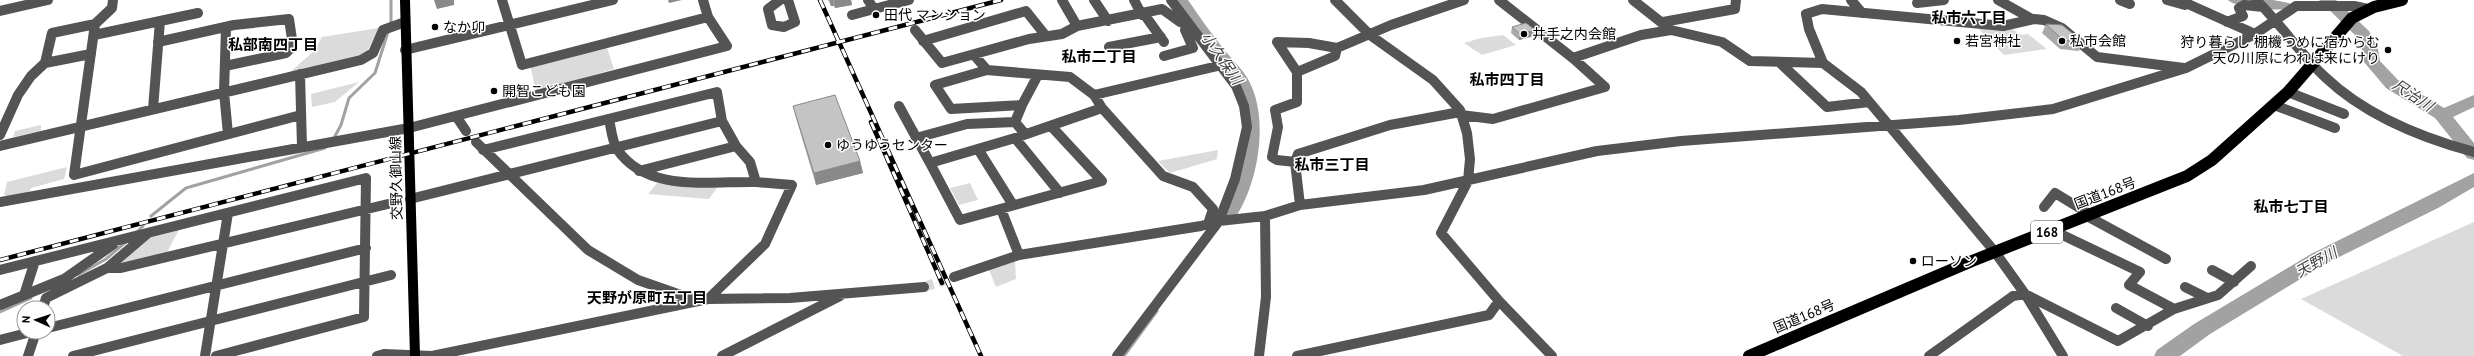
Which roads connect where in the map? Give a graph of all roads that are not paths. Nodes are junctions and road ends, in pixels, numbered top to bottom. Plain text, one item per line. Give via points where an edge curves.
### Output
1 (48, 0) edge
2 (113, 0) edge
3 (405, 0) edge
4 (502, 0) edge
5 (613, 0) edge
6 (780, 0) edge
7 (788, 0) edge
8 (868, 0) edge
9 (909, 0) edge
10 (1062, 0) edge
11 (1094, 0) edge
12 (1134, 0) edge
13 (1171, 0) edge
14 (1335, 0) edge
15 (1464, 0) edge
16 (1513, 0) edge
17 (1633, 0) edge
18 (1736, 0) edge
19 (1851, 0) edge
20 (1944, 0) edge
21 (1998, 0) edge
22 (2120, 0) edge
23 (2168, 0) edge
24 (2179, 0) edge
25 (2402, 0) edge
26 (1501, 1) edge
27 (1915, 2) edge
28 (704, 3) edge
29 (2259, 3) edge
30 (2317, 3) edge
31 (2130, 4) dead end
32 (695, 7) dead end
33 (874, 9) junction
34 (2368, 9) junction
35 (0, 10) edge
36 (2202, 10) junction
37 (198, 13) dead end
38 (1862, 13) junction
39 (1143, 14) junction
40 (852, 15) dead end
41 (708, 16) junction
42 (1925, 18) junction
43 (2032, 19) junction
44 (2276, 19) junction
45 (160, 21) junction
46 (1108, 21) junction
47 (405, 22) junction
48 (1663, 22) junction
49 (2227, 22) junction
50 (95, 24) junction
51 (1187, 24) junction
52 (509, 25) junction
53 (1077, 26) junction
54 (226, 28) junction
55 (915, 30) dead end
56 (1671, 30) junction
57 (2255, 34) junction
58 (94, 35) junction
59 (1370, 35) junction
60 (1046, 36) junction
61 (923, 41) junction
62 (158, 42) junction
63 (1109, 47) dead end
64 (1166, 48) junction
65 (1337, 48) junction
66 (405, 50) junction
67 (91, 54) junction
68 (974, 55) junction
69 (1573, 58) junction
70 (1779, 62) junction
71 (1823, 63) junction
72 (2314, 63) junction
73 (45, 64) junction
74 (1222, 65) junction
75 (225, 66) junction
76 (2186, 68) junction
77 (987, 70) junction
78 (1297, 72) junction
79 (300, 74) junction
80 (1038, 75) junction
81 (224, 92) junction
82 (2288, 92) junction
83 (1094, 95) junction
84 (1869, 102) junction
85 (1022, 105) junction
86 (2274, 105) junction
87 (899, 106) dead end
88 (1102, 108) junction
89 (153, 109) junction
90 (1461, 114) junction
91 (2344, 114) dead end
92 (301, 115) junction
93 (456, 116) junction
94 (609, 120) junction
95 (722, 121) junction
96 (1015, 122) junction
97 (1889, 125) junction
98 (81, 126) junction
99 (1051, 126) junction
100 (410, 128) junction
101 (2335, 128) dead end
102 (466, 131) dead end
103 (228, 134) junction
104 (0, 135) edge
105 (1020, 136) junction
106 (916, 138) junction
107 (476, 142) dead end
108 (0, 146) edge
109 (736, 146) junction
110 (302, 147) junction
111 (616, 148) junction
112 (978, 149) junction
113 (483, 150) junction
114 (2474, 152) edge
115 (1296, 162) junction
116 (930, 163) junction
117 (639, 171) junction
118 (509, 174) junction
119 (1468, 181) junction
120 (756, 182) junction
121 (1060, 193) junction
122 (410, 199) junction
123 (0, 202) edge
124 (388, 204) dead end
125 (1300, 205) junction
126 (1012, 206) junction
127 (2044, 207) dead end
128 (366, 209) junction
129 (1001, 209) junction
130 (228, 213) junction
131 (1265, 216) junction
132 (2089, 216) junction
133 (1219, 221) junction
134 (1208, 224) junction
135 (2052, 230) junction
136 (148, 233) junction
137 (119, 240) junction
138 (223, 243) junction
139 (366, 248) junction
140 (1995, 252) junction
141 (1019, 255) junction
142 (2166, 259) dead end
143 (35, 262) junction
144 (2252, 266) dead end
145 (107, 268) junction
146 (0, 270) edge
147 (2212, 270) dead end
148 (392, 275) dead end
149 (954, 277) tunnel mouth
150 (365, 281) junction
151 (2234, 282) junction
152 (216, 285) junction
153 (924, 287) tunnel mouth
154 (2186, 287) dead end
155 (26, 292) junction
156 (845, 294) junction
157 (2025, 294) junction
158 (2207, 298) junction
159 (45, 300) edge
160 (703, 300) junction
161 (1499, 301) junction
162 (0, 305) edge
163 (2116, 308) dead end
164 (2174, 308) junction
165 (210, 321) junction
166 (56, 326) edge
167 (2148, 326) junction
168 (16, 336) edge
169 (0, 340) edge
170 (33, 340) edge
171 (415, 355) edge
172 (28, 356) edge
173 (73, 356) edge
174 (205, 356) edge
175 (216, 356) edge
176 (377, 356) edge
177 (722, 356) edge
178 (1117, 356) edge
179 (1259, 356) edge
180 (1297, 356) edge
181 (1552, 356) edge
182 (1749, 356) edge
183 (1929, 356) edge
184 (2063, 356) edge

1 - 35 street
2 - 50 street via 112,8
3 - 47 main road, 交野久御山線
4 - 52 street
5 - 52 street via 538,15
6 - 7 street via 768,9 772,25 778,28 790,26 795,22
8 - 33 street
9 - 33 street
10 - 53 street
11 - 46 street
12 - 39 street
13 - 51 street
14 - 59 street via 1349,11
15 - 59 street via 1391,25
16 - 26 street
17 - 48 street
18 - 48 street via 1735,9
19 - 38 street
20 - 27 street
21 - 43 street
22 - 31 street
23 - 36 street
24 - 36 street
25 - 34 highway, 国道168号 / 168
26 - 69 street
27 - 42 street
28 - 32 street
28 - 41 street
29 - 44 street
29 - 49 street via 2244,4 2239,8 2243,16
30 - 34 street
30 - 44 street via 2296,6
33 - 40 street
34 - 72 highway, 国道168号 / 168 via 2352,18
36 - 49 street
37 - 45 street
38 - 42 street
38 - 71 street via 1822,10 1806,14 1809,29
39 - 46 street
39 - 51 street via 1162,9
39 - 64 street
41 - 52 street via 522,65
41 - 93 street via 727,46
42 - 43 street via 2003,26
43 - 76 street via 2044,20 2062,28 2097,57
44 - 57 street
44 - 72 street
45 - 58 street
45 - 62 street
46 - 53 street
47 - 66 main road, 交野久御山線
47 - 79 street via 383,30 373,53 361,60
48 - 56 street
49 - 57 street
50 - 58 street
50 - 73 street via 52,33
51 - 64 street via 1185,30 1193,48
51 - 74 street
52 - 66 street
53 - 60 street via 1062,34
54 - 62 street
54 - 75 street
54 - 75 street via 289,19 293,46 286,53
55 - 61 street
56 - 69 street via 1641,35
56 - 70 street via 1722,42 1750,61
57 - 76 street
58 - 67 street
59 - 65 street
59 - 90 street via 1433,80
60 - 61 street via 1026,11
60 - 68 street
61 - 68 street via 942,63
62 - 89 street
63 - 64 street
65 - 78 street via 1335,56
65 - 78 street via 1309,43 1277,42
66 - 100 main road, 交野久御山線
67 - 73 street
67 - 98 street
68 - 77 street
69 - 90 street via 1605,87 1493,119
70 - 71 street
70 - 84 street via 1827,107
71 - 84 street via 1858,89
72 - 82 highway, 国道168号 / 168
72 - 114 street via 2325,77 2358,102 2434,141
73 - 104 street via 35,70 4,119
74 - 83 street
74 - 133 street via 1236,86 1244,106 1247,127 1235,179
75 - 81 street
76 - 97 street via 2053,110
77 - 80 street
77 - 85 street via 935,85 951,109
78 - 115 street via 1297,102 1275,110 1278,127 1272,157
79 - 81 street
79 - 92 street
80 - 83 street via 1070,77
80 - 85 street
81 - 89 street
81 - 103 street
82 - 86 highway, 国道168号 / 168
82 - 91 street
83 - 88 street
84 - 97 street
85 - 96 street
86 - 101 street
86 - 132 highway, 国道168号 / 168 via 2212,160 2188,176
87 - 106 street
88 - 99 street
88 - 134 street via 1163,176 1193,187 1208,201 1213,209
89 - 98 street
90 - 115 street via 1390,125 1344,138 1298,154
90 - 119 street via 1467,133 1470,159
92 - 103 street
92 - 110 street
93 - 100 street
93 - 102 street
94 - 95 street via 717,92
94 - 111 street
94 - 113 street
95 - 109 street
95 - 111 street
96 - 105 street
96 - 106 street via 967,124
97 - 119 street via 1681,140 1597,151
97 - 140 street
98 - 103 street via 74,174
98 - 108 street
99 - 105 street
99 - 121 street via 1102,181
100 - 110 street
100 - 122 main road, 交野久御山線
105 - 112 street
105 - 121 street
106 - 116 street
107 - 113 street
109 - 117 street
109 - 120 street via 750,162
110 - 123 street
111 - 117 street
111 - 118 street
112 - 116 street
112 - 126 street
113 - 118 street
115 - 125 street
116 - 129 street via 960,220
117 - 120 street via 674,181
118 - 122 street
118 - 160 street via 588,250 611,266 638,280
119 - 125 street via 1424,190
119 - 161 street via 1441,233
120 - 160 street via 792,185 765,244
121 - 126 street
122 - 171 main road, 交野久御山線
124 - 128 street
125 - 131 street
126 - 129 street
127 - 132 street via 2055,193
128 - 130 street via 366,178
128 - 138 street
128 - 139 street
129 - 141 street
130 - 136 street
130 - 138 street
131 - 133 street
131 - 179 street via 1266,297
132 - 135 highway, 国道168号 / 168
132 - 142 street
133 - 134 street
133 - 178 street
134 - 141 street
135 - 140 highway, 国道168号 / 168
135 - 164 street via 2140,272 2129,286
136 - 137 street
136 - 145 street
137 - 143 street
137 - 155 street via 89,263 54,282
138 - 145 street via 121,268
138 - 152 street
139 - 150 street
139 - 152 street
140 - 157 street
140 - 182 highway, 国道168号 / 168
141 - 149 street
143 - 146 street
143 - 155 street
144 - 151 street
145 - 159 street
147 - 151 street
148 - 150 street
150 - 165 street
150 - 175 street via 364,317
151 - 158 street via 2218,295
152 - 165 street
152 - 166 street
153 - 156 street
154 - 158 street
155 - 162 street
156 - 160 street
156 - 177 street
157 - 167 street via 2118,341
157 - 183 street via 2013,296
157 - 184 street
158 - 164 street
160 - 171 street via 439,354
161 - 180 street via 1489,316
161 - 181 street
163 - 167 street
164 - 167 street
165 - 173 street
165 - 174 street
168 - 169 street
170 - 172 street
171 - 176 street

